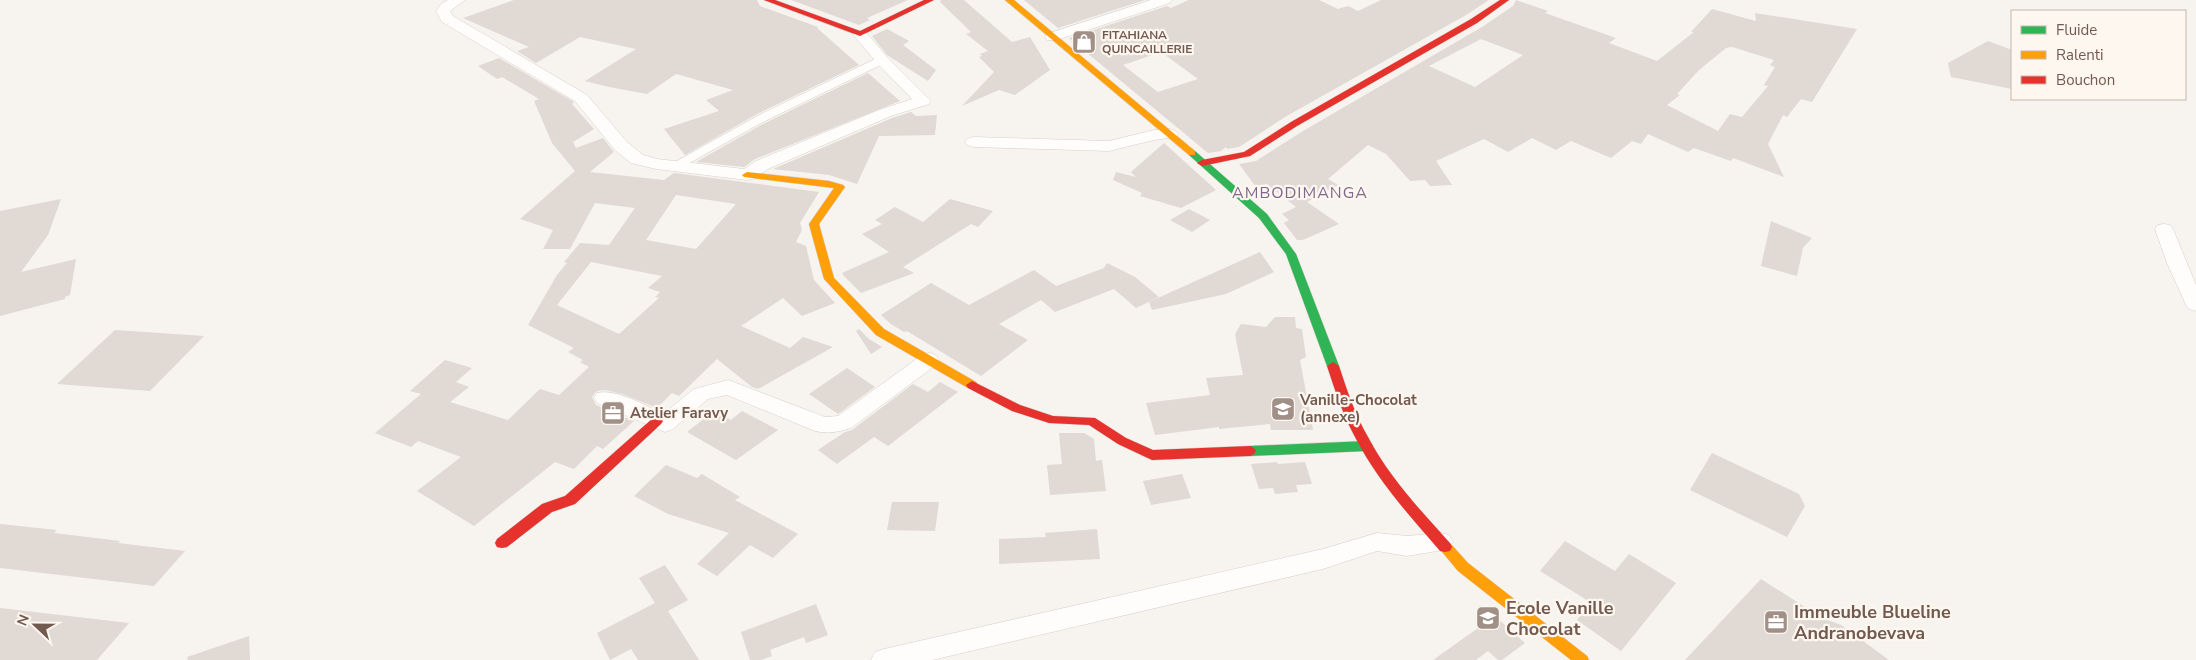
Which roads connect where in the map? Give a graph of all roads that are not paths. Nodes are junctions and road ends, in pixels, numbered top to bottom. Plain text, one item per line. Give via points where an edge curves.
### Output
1 (458, 0) edge
2 (768, 0) edge
3 (930, 0) edge
4 (1009, 0) edge
5 (1165, 0) edge
6 (1504, 0) edge
7 (860, 34) junction
8 (1052, 37) junction
9 (882, 60) junction
10 (1170, 134) junction
11 (973, 142) dead end
12 (1202, 163) junction
13 (676, 166) junction
14 (747, 175) junction
15 (2164, 229) dead end
16 (2196, 305) edge
17 (929, 360) junction
18 (605, 398) dead end
19 (657, 421) junction
20 (1367, 446) junction
21 (1441, 542) junction
22 (502, 543) dead end
23 (884, 660) edge
24 (1582, 660) edge

1 - 13 street via 443,11 447,19 581,98 621,146 638,160
2 - 7 street
3 - 7 street
4 - 8 street
5 - 8 street
6 - 12 street via 1247,154
7 - 9 street
8 - 10 street
9 - 13 lane via 760,119
9 - 14 street via 923,101 885,113 780,157
10 - 11 street via 1109,146
10 - 12 street
12 - 20 street via 1263,216 1291,254 1353,420
13 - 14 street
14 - 17 street via 840,188 814,224 829,279 880,332
15 - 16 street
17 - 19 street via 843,423 823,425 728,387 701,394 665,424
17 - 20 street via 1016,408 1053,420 1091,421 1152,455
18 - 19 street
19 - 22 street via 570,500 547,508
20 - 21 street via 1404,501
21 - 23 street via 1407,546 1377,542 1323,558
21 - 24 street via 1463,567

